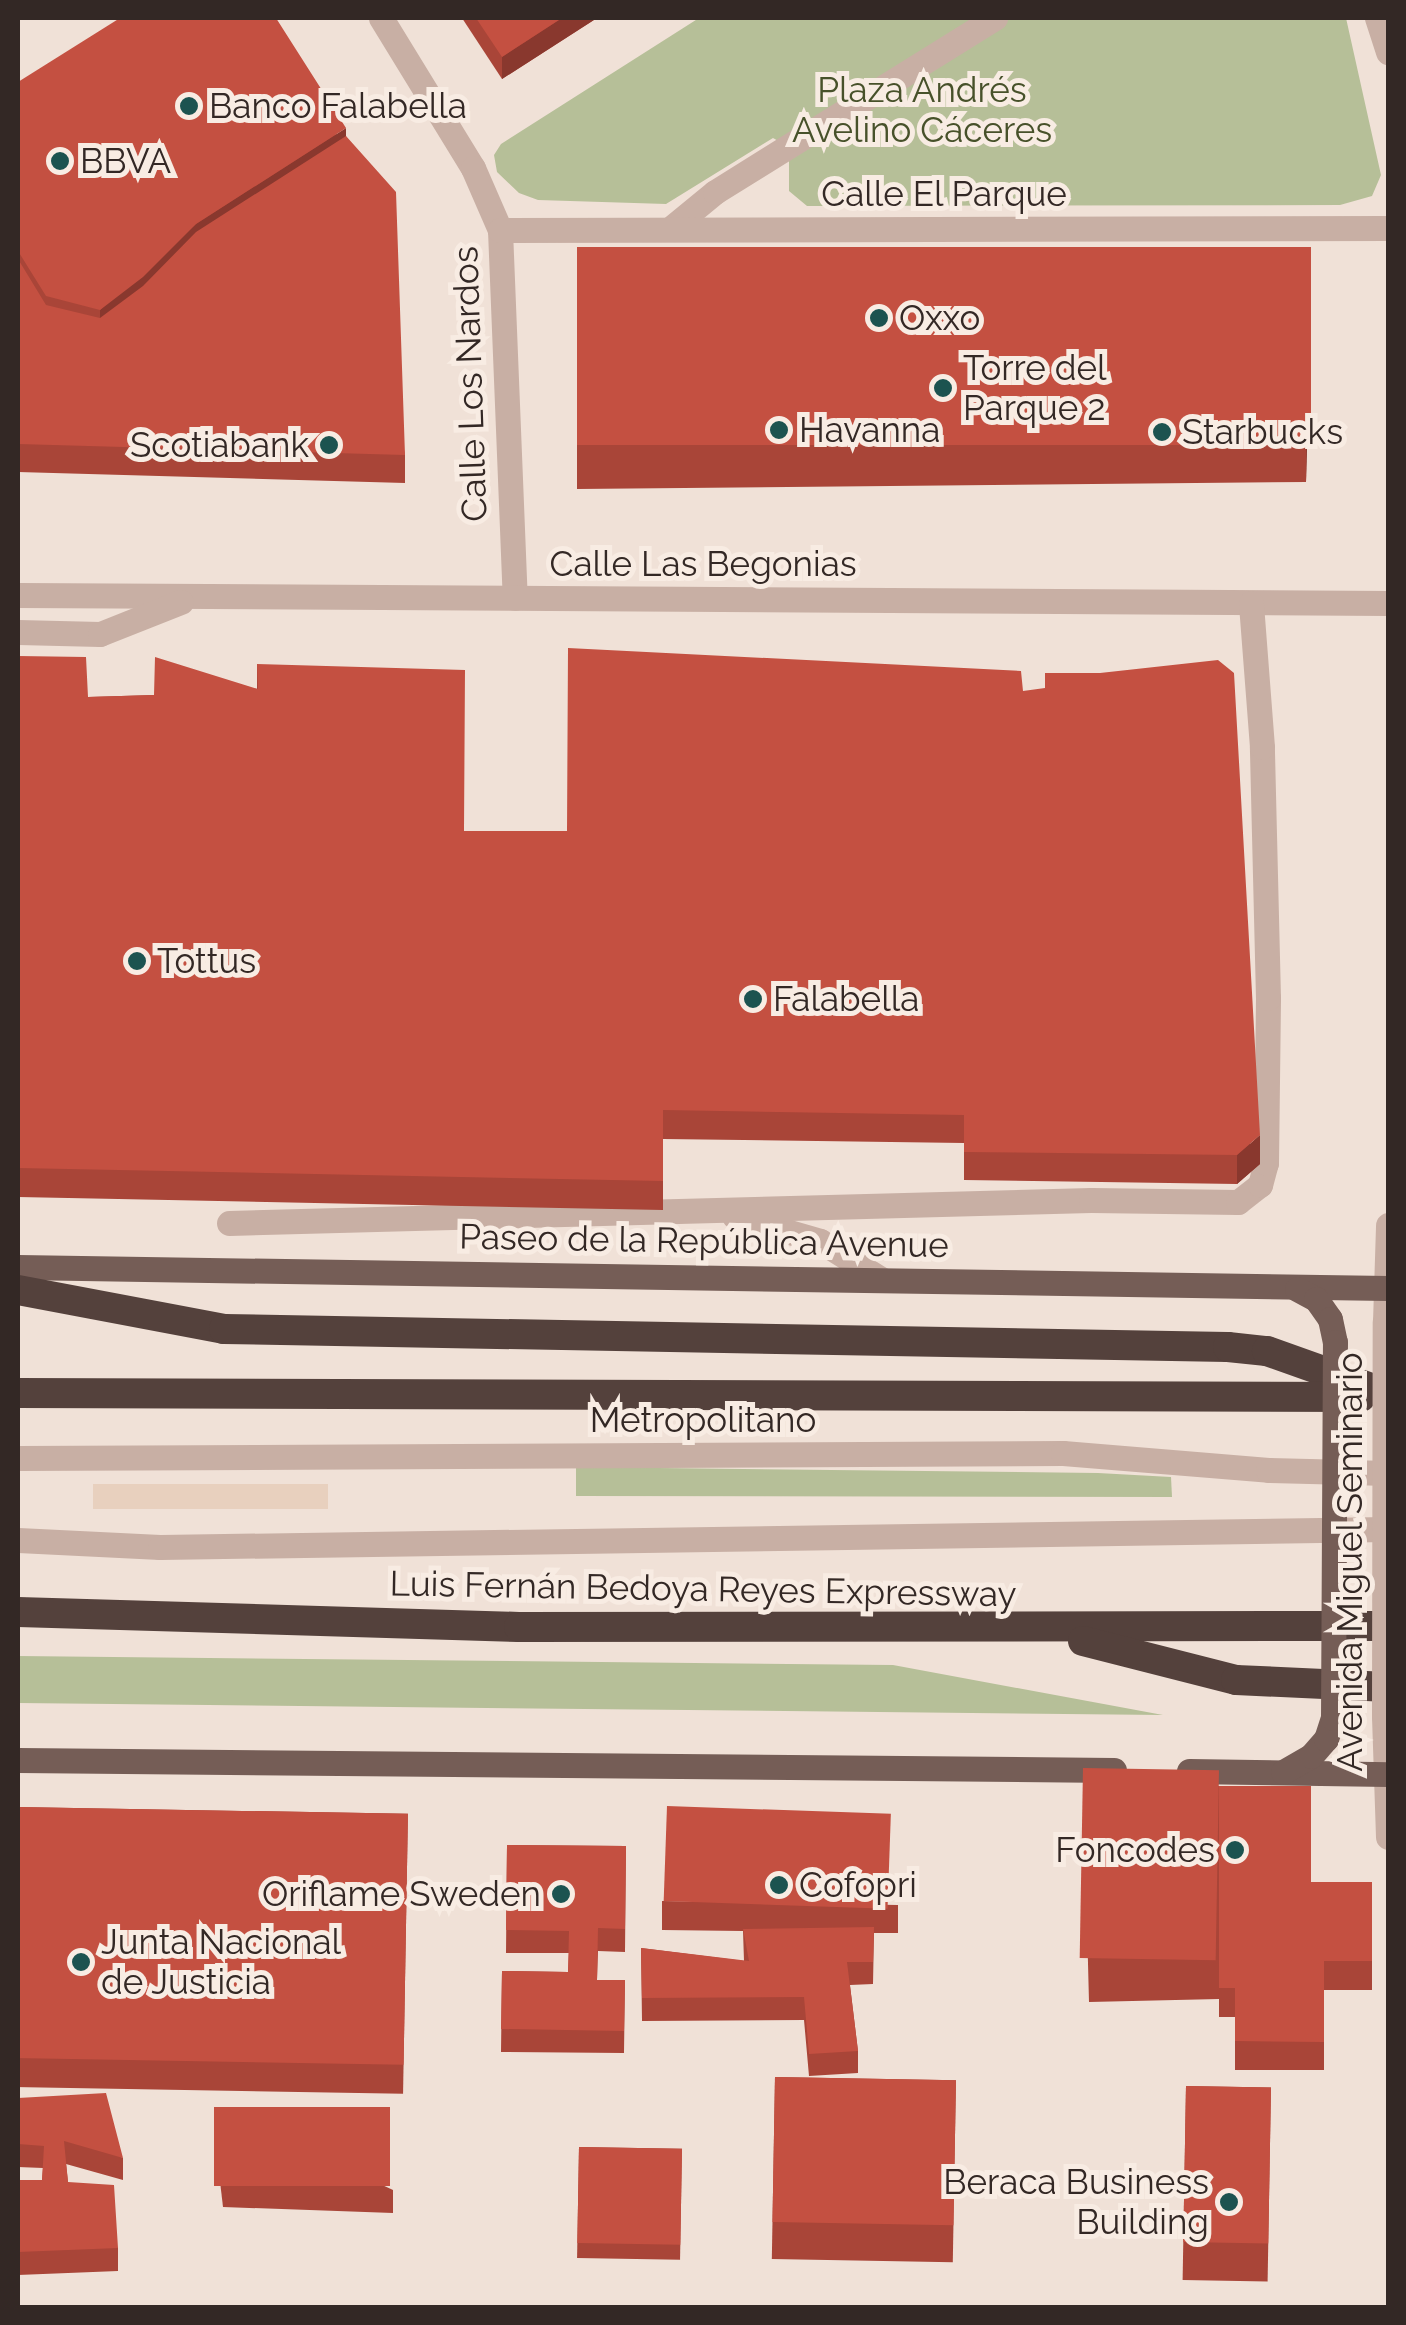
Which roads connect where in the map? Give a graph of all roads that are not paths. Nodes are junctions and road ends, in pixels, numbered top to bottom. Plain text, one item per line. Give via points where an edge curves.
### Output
1 (381, 18) edge
2 (994, 18) edge
3 (1377, 18) edge
4 (1388, 52) edge
5 (1388, 228) edge
6 (670, 229) junction
7 (500, 230) junction
8 (18, 595) edge
9 (195, 596) junction
10 (515, 598) junction
11 (1251, 603) junction
12 (1388, 604) edge
13 (18, 632) edge
14 (720, 1210) junction
15 (230, 1223) dead end
16 (1388, 1225) edge
17 (18, 1267) edge
18 (880, 1279) junction
19 (1387, 1288) edge
20 (1296, 1289) junction
21 (18, 1290) edge
22 (18, 1393) edge
23 (1388, 1397) edge
24 (18, 1458) edge
25 (1388, 1472) edge
26 (1388, 1529) edge
27 (18, 1540) edge
28 (18, 1612) edge
29 (1388, 1626) edge
30 (1041, 1630) junction
31 (1386, 1702) edge
32 (18, 1760) edge
33 (1283, 1772) junction
34 (1386, 1774) edge
35 (1388, 1836) edge

1 - 7 street, Calle Los Nardos via 473,168
2 - 6 street via 714,192
3 - 4 street
5 - 6 street, Calle El Parque
6 - 7 street, Calle El Parque
7 - 10 street, Calle Los Nardos
8 - 9 street, Calle Las Begonias
9 - 10 street, Calle Las Begonias
9 - 13 street via 100,634
10 - 11 street, Calle Las Begonias
11 - 12 street, Calle Las Begonias
11 - 14 street via 1268,998 1266,1163 1260,1185 1238,1202
14 - 15 street
14 - 18 street via 820,1241
16 - 19 street, Avenida Miguel Seminario
17 - 18 main road, Paseo de la República Avenue
18 - 20 main road, Paseo de la República Avenue
19 - 20 main road, Paseo de la República Avenue
19 - 31 street, Avenida Miguel Seminario, bridge
20 - 33 main road, bridge via 1316,1299 1330,1318 1334,1342 1333,1718 1312,1756
21 - 23 highway via 224,1329 1228,1347 1267,1351
22 - 23 highway
24 - 25 street, Metropolitano via 1063,1453 1268,1470
26 - 27 street via 160,1548
28 - 30 highway, Luis Fernán Bedoya Reyes Expressway via 519,1627
29 - 30 highway, Luis Fernán Bedoya Reyes Expressway
30 - 31 highway via 1236,1680
31 - 34 street, Avenida Miguel Seminario
32 - 33 main road
33 - 34 main road
34 - 35 street, Avenida Miguel Seminario

